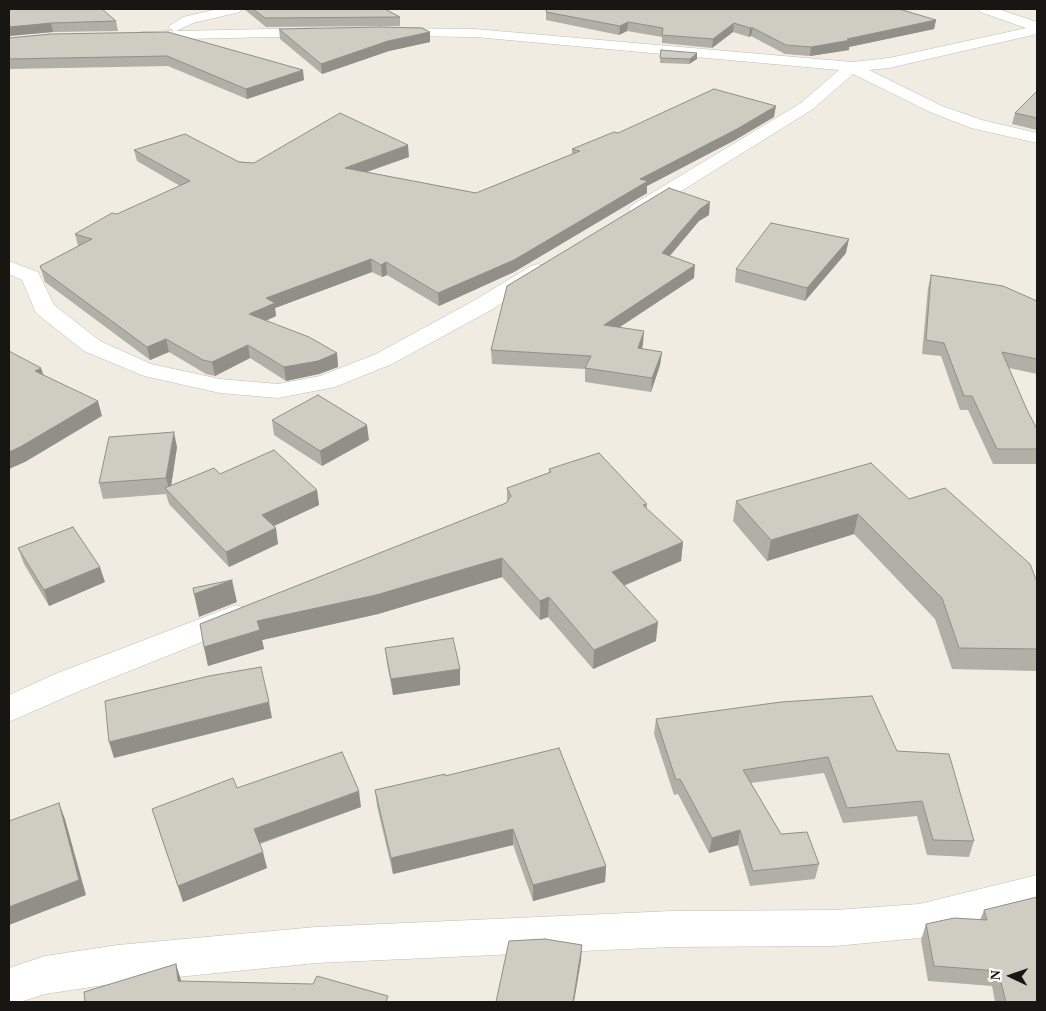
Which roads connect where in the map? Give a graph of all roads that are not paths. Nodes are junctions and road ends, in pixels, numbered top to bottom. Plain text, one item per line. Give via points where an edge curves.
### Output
1 (235, 9) edge
2 (985, 9) edge
3 (1037, 29) edge
4 (333, 32) edge
5 (382, 32) edge
6 (158, 35) junction
7 (129, 36) edge
8 (852, 67) junction
9 (1037, 138) edge
10 (619, 221) edge
11 (551, 263) edge
12 (9, 267) edge
13 (258, 607) edge
14 (9, 709) edge
15 (1037, 892) edge
16 (9, 987) edge

1 - 6 street via 188,20
2 - 3 street
3 - 8 street via 888,63
4 - 6 street
5 - 8 street via 475,32
6 - 7 street
8 - 9 street via 936,109 977,124
8 - 10 street via 807,106
11 - 12 street via 483,305 384,359 326,382 278,390 220,386 144,369 92,346 44,308 31,276
13 - 14 street
15 - 16 street via 919,921 835,928 672,929 316,945 118,964 45,975

